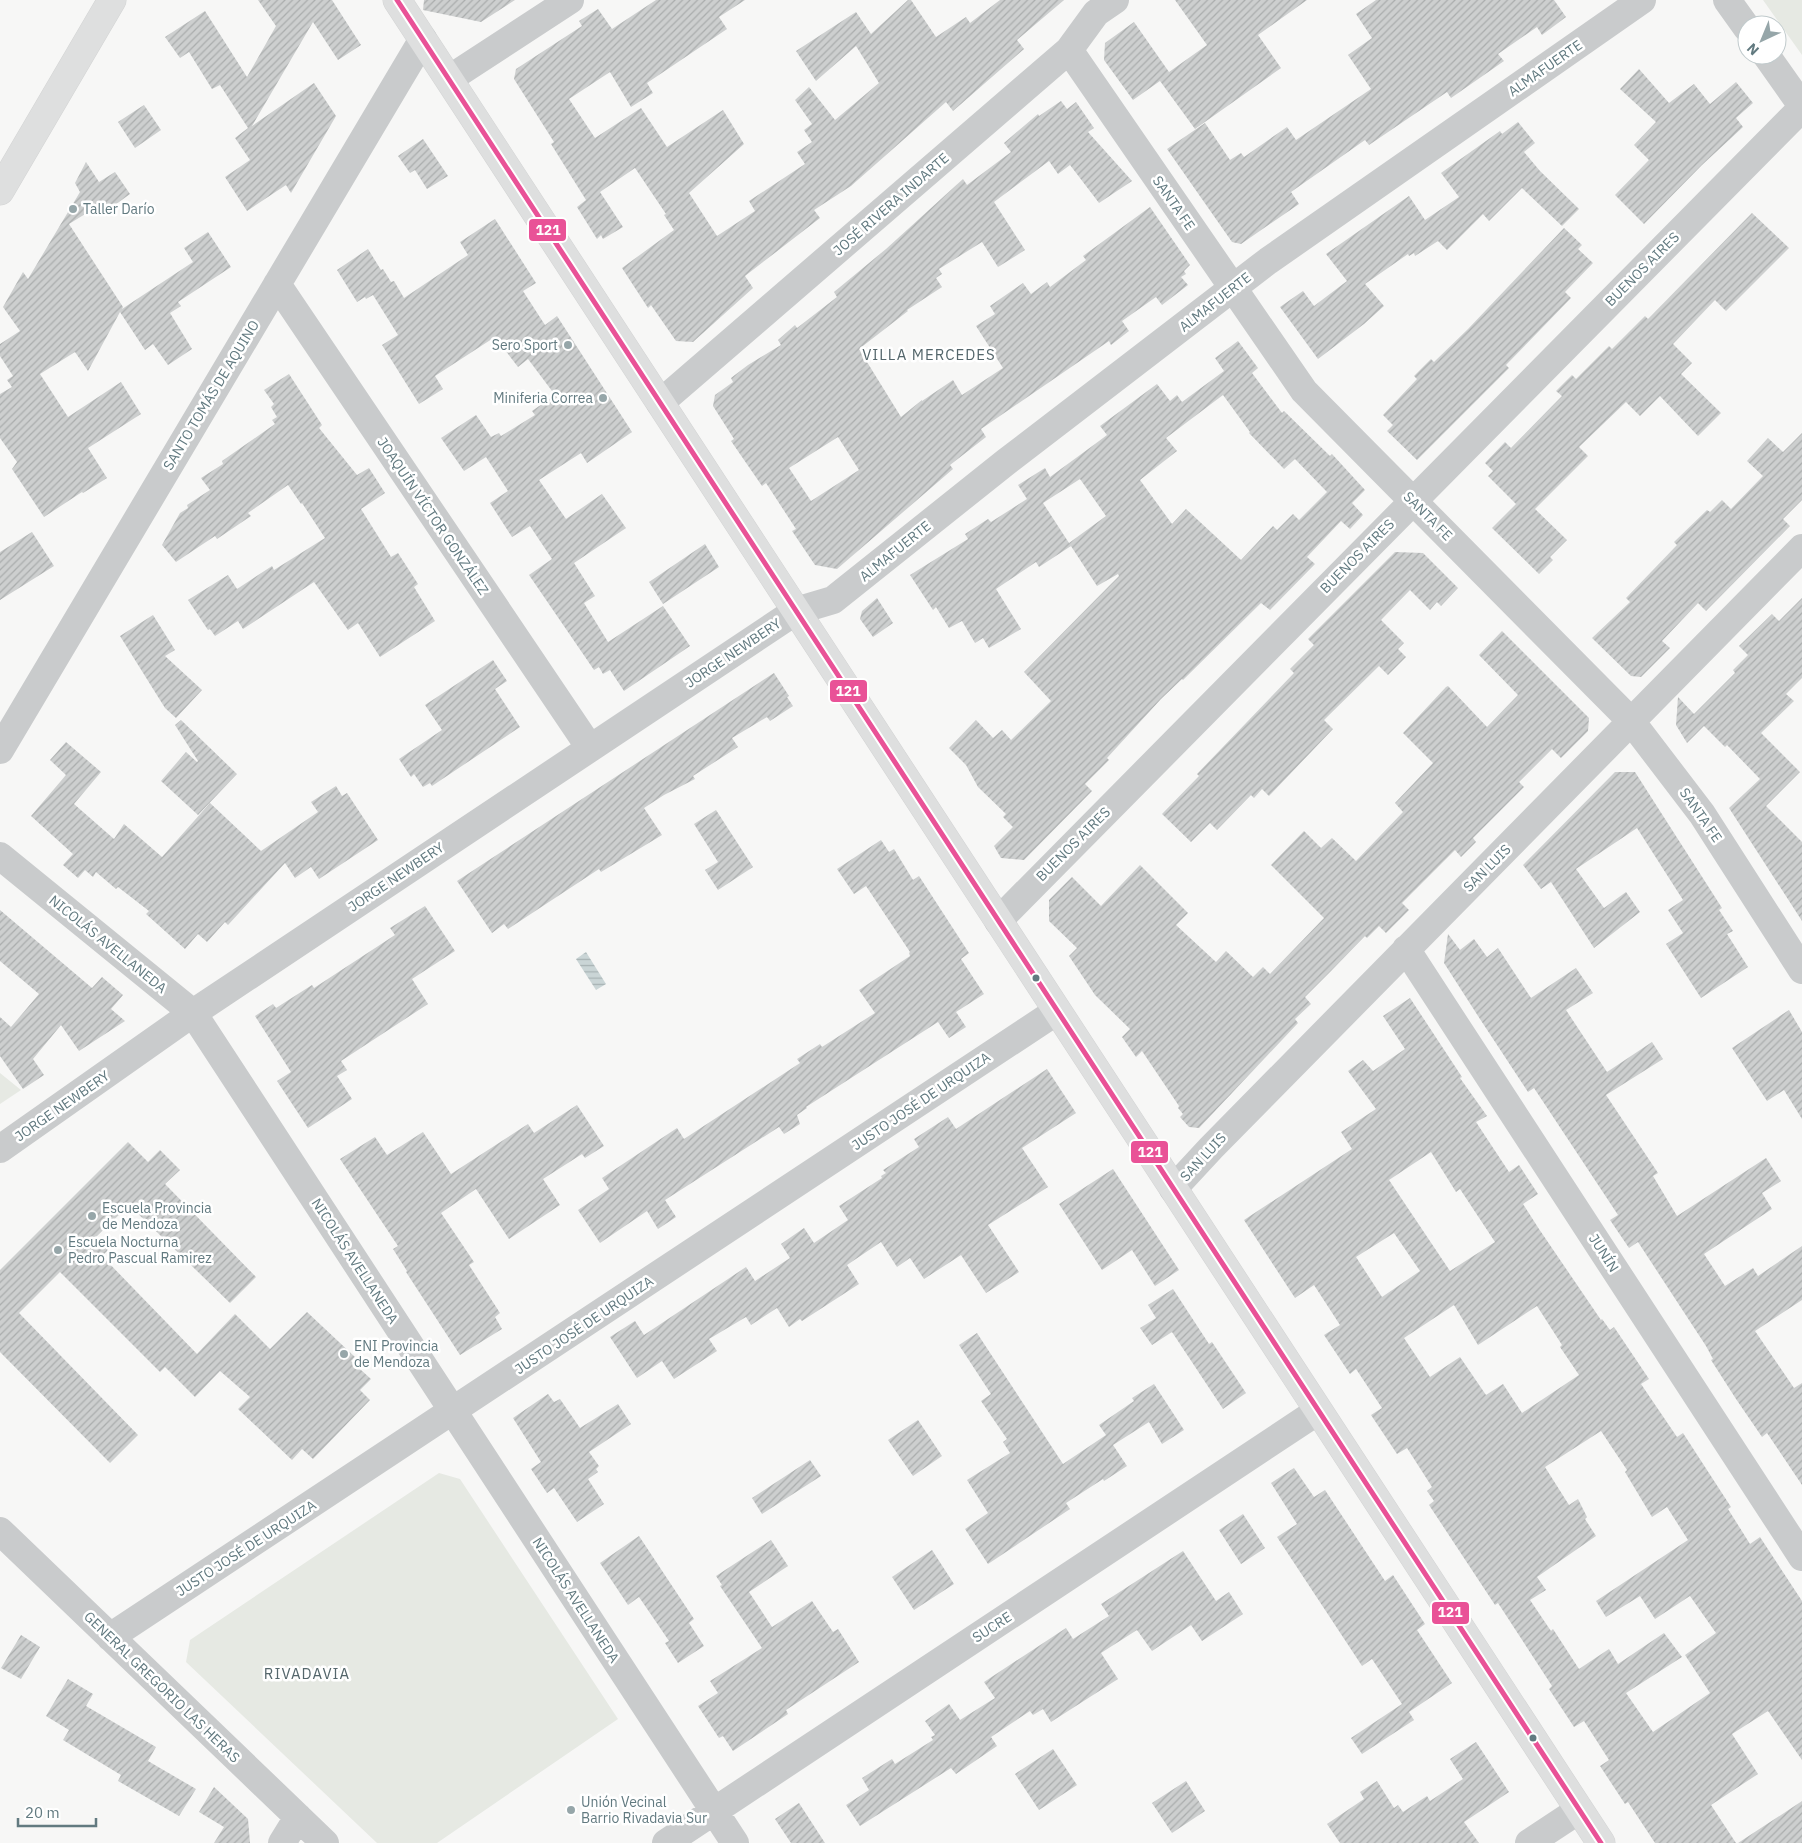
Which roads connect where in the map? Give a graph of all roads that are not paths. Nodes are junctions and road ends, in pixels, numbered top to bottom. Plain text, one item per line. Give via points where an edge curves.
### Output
1 (112, 0) edge
2 (397, 0) edge
3 (570, 0) edge
4 (1115, 0) edge
5 (1642, 0) edge
6 (1728, 0) edge
7 (1738, 15) edge
8 (423, 39) junction
9 (1069, 50) junction
10 (1773, 65) edge
11 (449, 79) junction
12 (1802, 107) edge
13 (0, 191) edge
14 (277, 284) junction
15 (1232, 288) junction
16 (660, 403) junction
17 (1413, 500) junction
18 (1802, 548) edge
19 (796, 610) junction
20 (1631, 721) junction
21 (590, 748) junction
22 (0, 750) edge
23 (0, 856) edge
24 (998, 921) junction
25 (1406, 949) junction
26 (1802, 970) edge
27 (1057, 1012) junction
28 (193, 1013) junction
29 (0, 1150) edge
30 (1173, 1189) junction
31 (1318, 1411) junction
32 (453, 1412) junction
33 (0, 1531) edge
34 (1802, 1558) edge
35 (110, 1637) junction
36 (1579, 1810) junction
37 (714, 1811) junction
38 (298, 1817) junction
39 (282, 1843) edge
40 (325, 1843) edge
41 (666, 1843) edge
42 (735, 1843) edge
43 (1529, 1843) edge
44 (1600, 1843) edge

1 - 13 main road
2 - 8 main road
3 - 11 street
4 - 9 street, JOSÉ RIVERA INDARTE via 1096,13
5 - 15 street, ALMAFUERTE
6 - 7 street
8 - 11 main road
8 - 14 street, SANTO TOMÁS DE AQUINO
9 - 15 street, SANTA FE
9 - 16 street, JOSÉ RIVERA INDARTE
10 - 12 street
11 - 16 main road
12 - 17 street, BUENOS AIRES
14 - 21 street, JOAQUÍN VÍCTOR GONZÁLEZ
14 - 22 street, SANTO TOMÁS DE AQUINO
15 - 17 street, SANTA FE via 1304,391
15 - 19 street, ALMAFUERTE via 833,600
16 - 19 main road
17 - 20 street, SANTA FE
17 - 24 street, BUENOS AIRES
18 - 20 street, SAN LUIS
19 - 21 street, JORGE NEWBERY
19 - 24 main road
20 - 25 street, SAN LUIS
20 - 26 street, SANTA FE via 1702,814
21 - 28 street, JORGE NEWBERY
23 - 28 street, NICOLÁS AVELLANEDA
24 - 27 main road
25 - 30 street, SAN LUIS
25 - 34 street, JUNÍN
27 - 30 main road
27 - 32 street, JUSTO JOSÉ DE URQUIZA
28 - 29 street, JORGE NEWBERY
28 - 32 street, NICOLÁS AVELLANEDA
30 - 31 main road
31 - 36 main road
31 - 37 street, SUCRE
32 - 35 street, JUSTO JOSÉ DE URQUIZA
32 - 37 street, NICOLÁS AVELLANEDA
33 - 35 street, GENERAL GREGORIO LAS HERAS
35 - 38 street, GENERAL GREGORIO LAS HERAS
36 - 43 street
36 - 44 main road
37 - 41 street, SUCRE
37 - 42 street, NICOLÁS AVELLANEDA
38 - 39 street
38 - 40 street, GENERAL GREGORIO LAS HERAS

